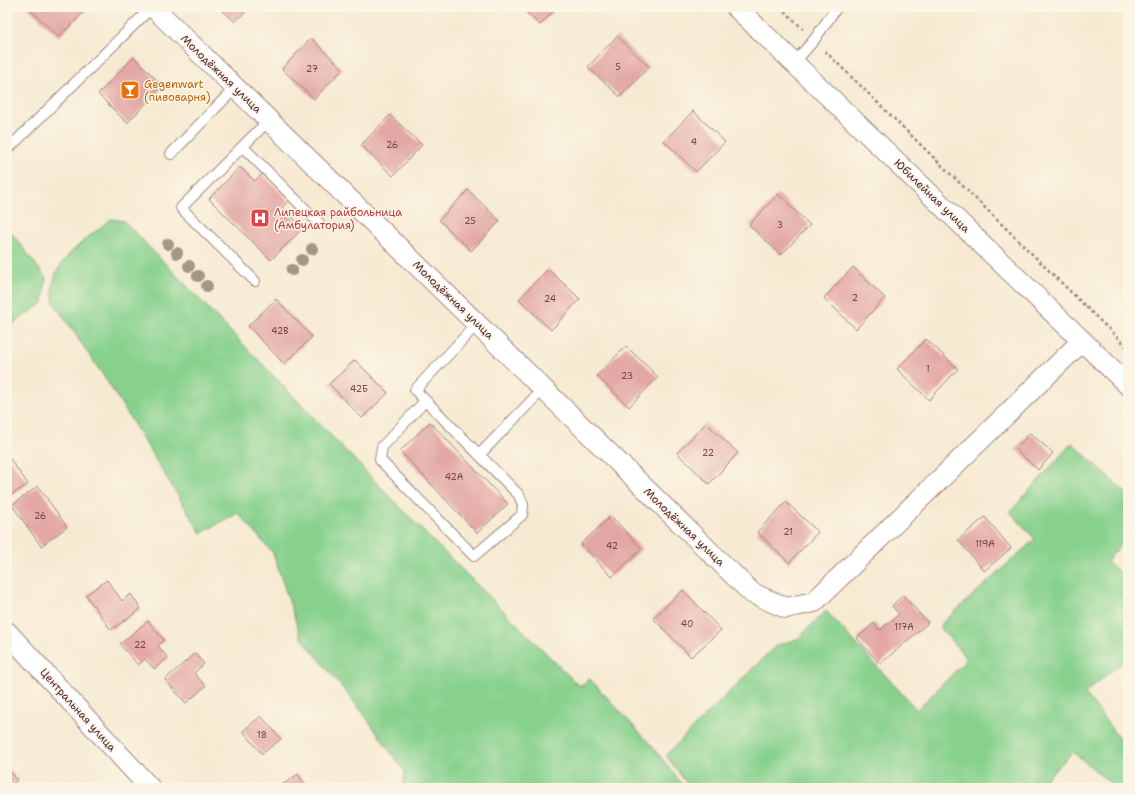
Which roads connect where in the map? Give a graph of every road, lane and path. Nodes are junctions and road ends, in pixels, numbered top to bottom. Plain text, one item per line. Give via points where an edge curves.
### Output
1 (152, 7) edge
2 (736, 7) edge
3 (780, 7) edge
4 (837, 7) edge
5 (814, 40) junction
6 (794, 63) junction
7 (236, 88) junction
8 (269, 120) junction
9 (243, 147) junction
10 (7, 150) edge
11 (171, 154) dead end
12 (319, 223) dead end
13 (255, 281) dead end
14 (477, 324) junction
15 (1082, 341) junction
16 (1128, 348) edge
17 (1128, 385) edge
18 (543, 389) junction
19 (425, 401) junction
20 (479, 455) junction
21 (7, 632) edge
22 (150, 788) edge

1 - 7 street, Молодёжная улица
1 - 10 lane
2 - 6 street, Юбилейная улица
3 - 5 path
4 - 5 lane
5 - 6 lane
5 - 16 path
6 - 15 street, Юбилейная улица
7 - 8 street, Молодёжная улица
7 - 11 lane
8 - 9 lane
8 - 14 street, Молодёжная улица
9 - 12 lane
9 - 13 lane via 181,208
14 - 18 street, Молодёжная улица
14 - 19 lane via 415,390
15 - 17 street, Юбилейная улица
15 - 18 street, Молодёжная улица via 814,602 786,608 752,593
18 - 20 lane
19 - 20 lane
19 - 20 lane via 382,447 380,460 474,556 522,515 523,505 519,495
21 - 22 street, Центральная улица

